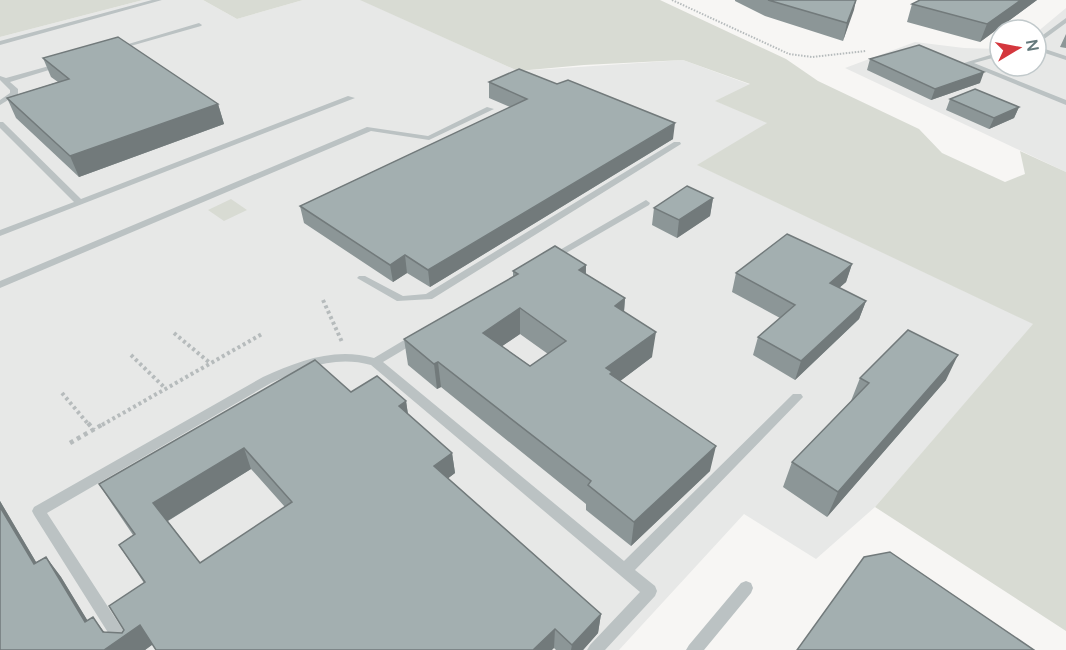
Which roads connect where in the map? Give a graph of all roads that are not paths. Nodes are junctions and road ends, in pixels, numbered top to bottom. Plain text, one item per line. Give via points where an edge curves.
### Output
1 (159, 0) edge
2 (1066, 20) edge
3 (199, 25) dead end
4 (1048, 36) edge
5 (0, 43) edge
6 (108, 51) edge
7 (1048, 51) edge
8 (988, 57) edge
9 (1066, 58) edge
10 (73, 61) edge
11 (988, 71) edge
12 (2, 78) edge
13 (1004, 78) edge
14 (351, 98) dead end
15 (0, 103) edge
16 (1066, 103) edge
17 (490, 109) dead end
18 (0, 124) edge
19 (677, 144) dead end
20 (79, 202) junction
21 (646, 203) dead end
22 (0, 233) edge
23 (545, 262) edge
24 (362, 278) dead end
25 (0, 285) edge
26 (425, 332) edge
27 (375, 362) junction
28 (797, 397) dead end
29 (625, 570) junction
30 (746, 588) dead end
31 (128, 650) edge
32 (596, 650) edge
33 (694, 650) edge

1 - 5 lane
2 - 4 lane
3 - 6 lane
7 - 9 lane
8 - 11 lane via 967,63
10 - 12 lane
12 - 15 lane via 14,94
13 - 16 lane
14 - 20 lane
17 - 25 lane via 429,138 370,129
18 - 20 lane
19 - 24 lane via 439,292 421,299 401,299
20 - 22 lane
21 - 23 lane
26 - 27 lane
27 - 29 lane
27 - 31 lane via 342,355 293,368 39,511
28 - 29 lane
29 - 32 lane via 650,591
30 - 33 lane

